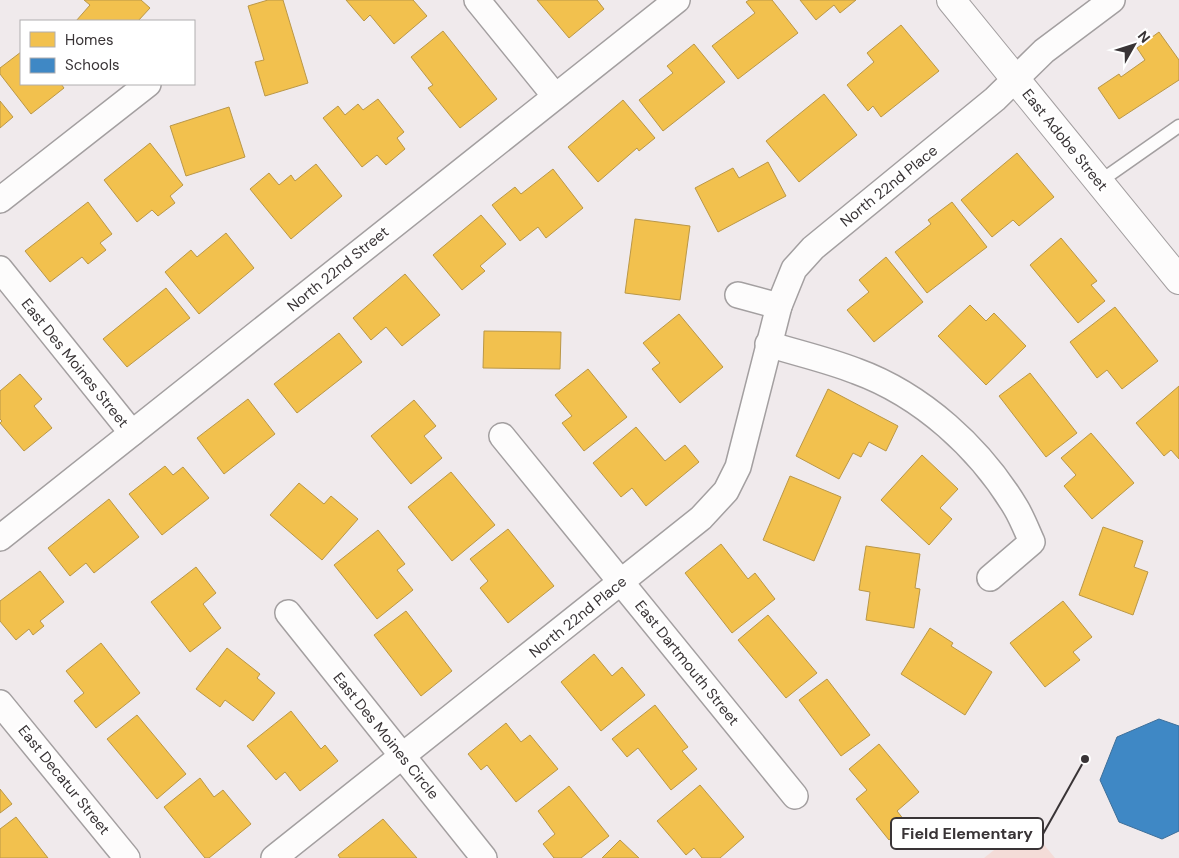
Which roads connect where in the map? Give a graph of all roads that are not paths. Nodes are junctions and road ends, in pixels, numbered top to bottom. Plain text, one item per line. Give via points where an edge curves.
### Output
1 (478, 0) edge
2 (677, 0) edge
3 (951, 0) edge
4 (1112, 0) edge
5 (1015, 79) junction
6 (147, 85) edge
7 (555, 96) junction
8 (1179, 126) edge
9 (1099, 182) junction
10 (0, 200) edge
11 (0, 269) edge
12 (1179, 280) edge
13 (738, 295) dead end
14 (780, 306) junction
15 (768, 344) junction
16 (132, 433) junction
17 (502, 436) dead end
18 (0, 538) edge
19 (990, 578) dead end
20 (622, 583) junction
21 (288, 613) dead end
22 (0, 703) edge
23 (402, 757) junction
24 (796, 796) dead end
25 (127, 858) edge
26 (274, 858) edge
27 (484, 858) edge

1 - 7 street
2 - 7 street, North 22nd Street
3 - 5 street, East Adobe Street
4 - 5 street, North 22nd Place via 1044,51
5 - 9 street, East Adobe Street
5 - 14 street, North 22nd Place via 995,99 813,248 794,269
6 - 10 street
7 - 16 street, North 22nd Street
8 - 9 lane
9 - 12 street, East Adobe Street
11 - 16 street, East Des Moines Street
13 - 14 street
14 - 15 street, North 22nd Place
15 - 19 street via 856,370 901,392 941,421 986,466 1016,508 1032,542
15 - 20 street, North 22nd Place via 738,467 726,491 701,518
16 - 18 street, North 22nd Street
17 - 20 street, East Dartmouth Street
20 - 23 street, North 22nd Place
20 - 24 street, East Dartmouth Street
21 - 23 street, East Des Moines Circle
22 - 25 street, East Decatur Street
23 - 26 street, North 22nd Place
23 - 27 street, East Des Moines Circle

